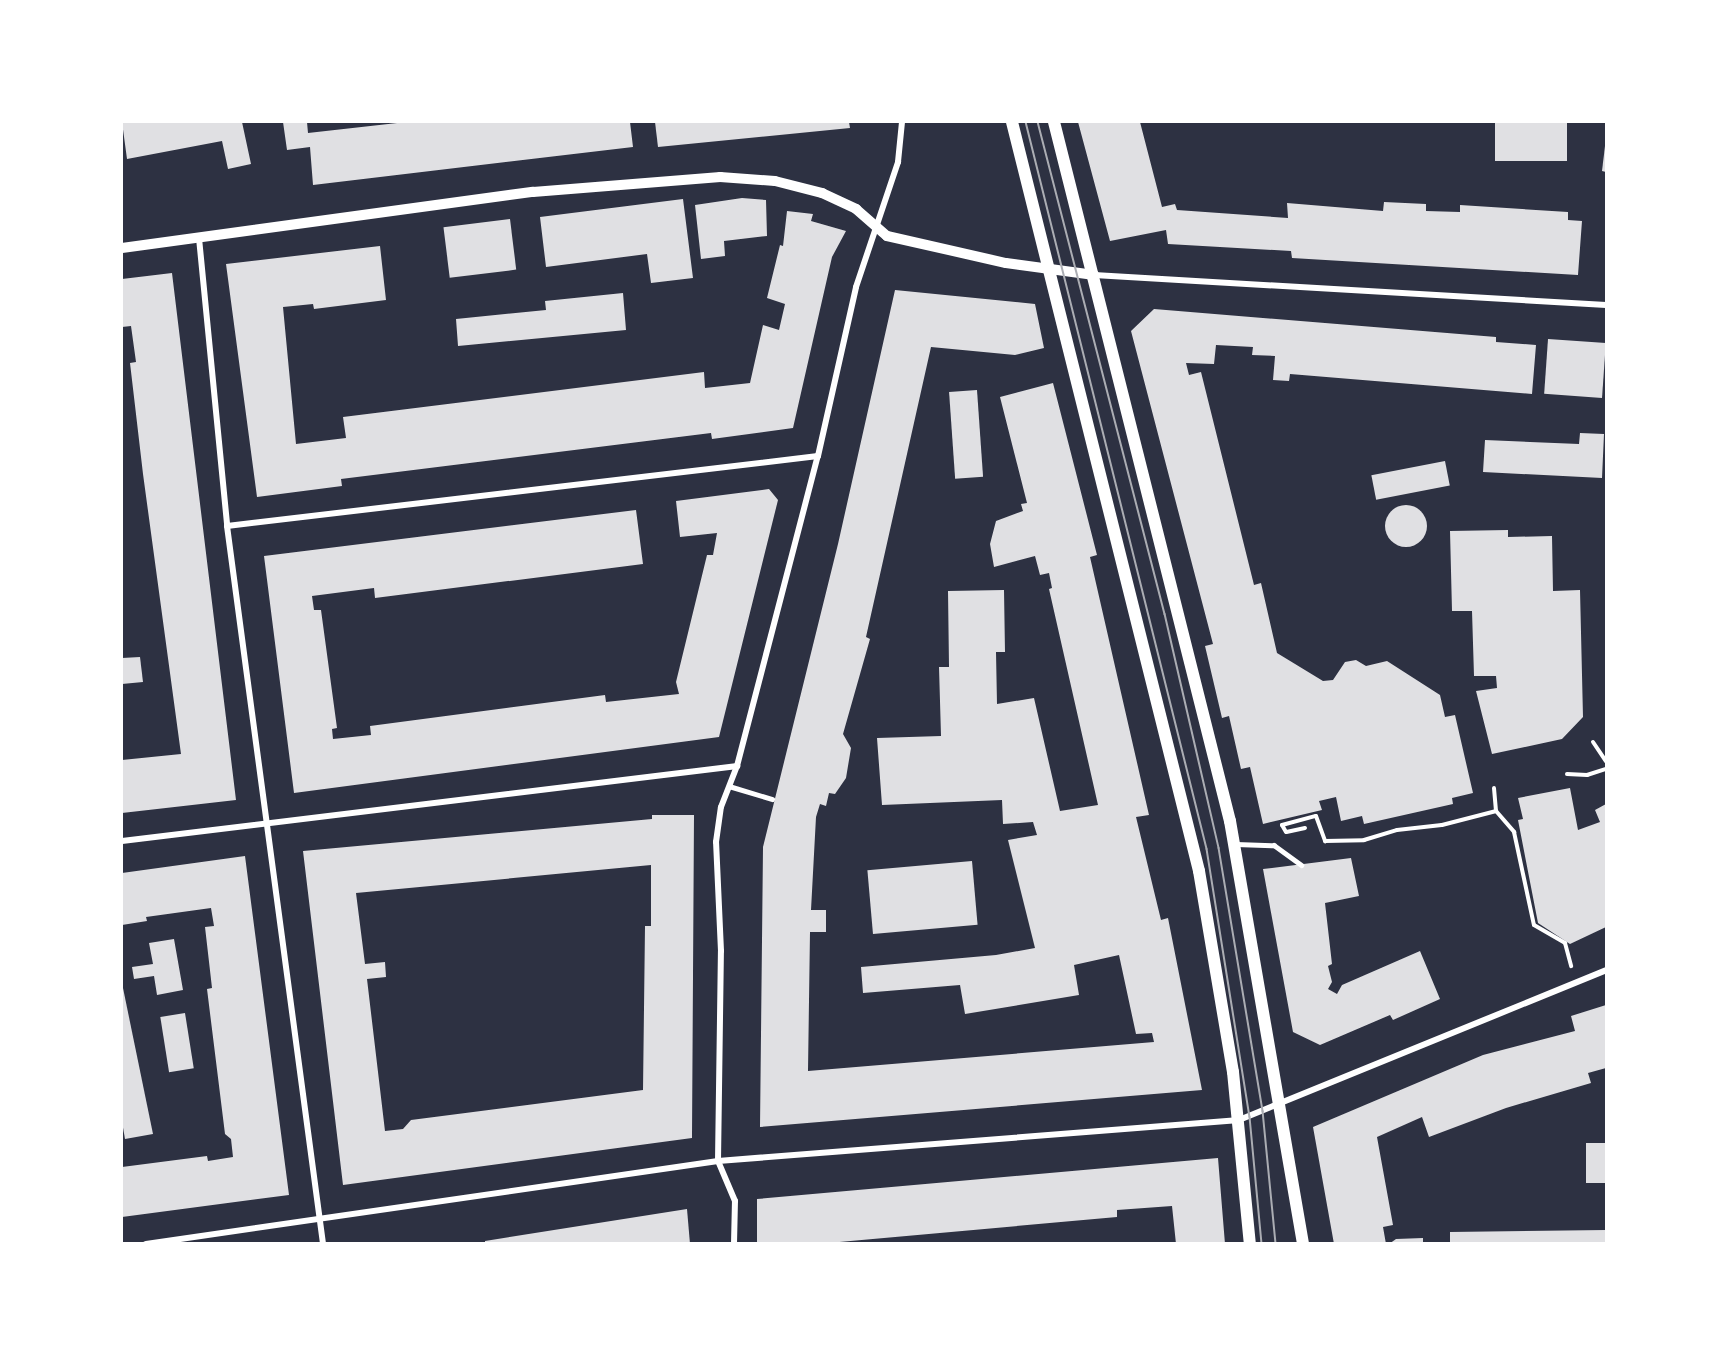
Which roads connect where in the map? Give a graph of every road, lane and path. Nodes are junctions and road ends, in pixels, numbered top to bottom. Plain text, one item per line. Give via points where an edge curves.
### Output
1 (902, 122) edge
2 (1012, 122) edge
3 (1054, 122) edge
4 (875, 229) junction
5 (198, 238) junction
6 (122, 248) edge
7 (1051, 271) junction
8 (1094, 275) junction
9 (1606, 305) edge
10 (818, 456) junction
11 (227, 526) junction
12 (1593, 742) dead end
13 (1606, 760) edge
14 (737, 766) junction
15 (1606, 769) edge
16 (1567, 774) dead end
17 (729, 786) junction
18 (1494, 788) dead end
19 (772, 799) dead end
20 (1496, 811) junction
21 (266, 823) junction
22 (1305, 828) dead end
23 (122, 842) edge
24 (1234, 844) junction
25 (1302, 864) dead end
26 (1564, 943) dead end
27 (1606, 970) edge
28 (1280, 1102) junction
29 (1239, 1120) junction
30 (718, 1161) junction
31 (320, 1217) junction
32 (146, 1244) edge
33 (323, 1244) edge
34 (734, 1244) edge
35 (1250, 1244) edge
36 (1303, 1244) edge

1 - 4 street via 898,162
2 - 7 main road
3 - 8 main road
4 - 5 street via 856,209 822,193 775,181 720,177 533,192
4 - 7 street via 887,236 954,253
4 - 10 street via 856,287
5 - 6 street
5 - 11 street
7 - 8 street
7 - 29 main road via 1190,828 1228,1032
8 - 9 street
8 - 24 main road
10 - 11 street
10 - 14 street
11 - 21 street
12 - 13 path
14 - 17 street
14 - 21 street
15 - 16 path via 1587,775
17 - 19 lane
17 - 30 street via 720,807 716,842 721,951
18 - 20 path
20 - 22 path via 1364,840 1325,841 1316,816 1282,825 1286,832
20 - 26 path via 1514,832 1534,925
21 - 23 street
21 - 31 street
24 - 25 lane via 1274,845
24 - 28 main road
27 - 28 street via 1348,1078
28 - 29 street
28 - 36 main road
29 - 30 street
29 - 35 main road
30 - 31 street
30 - 34 street via 735,1201
31 - 32 street
31 - 33 street

